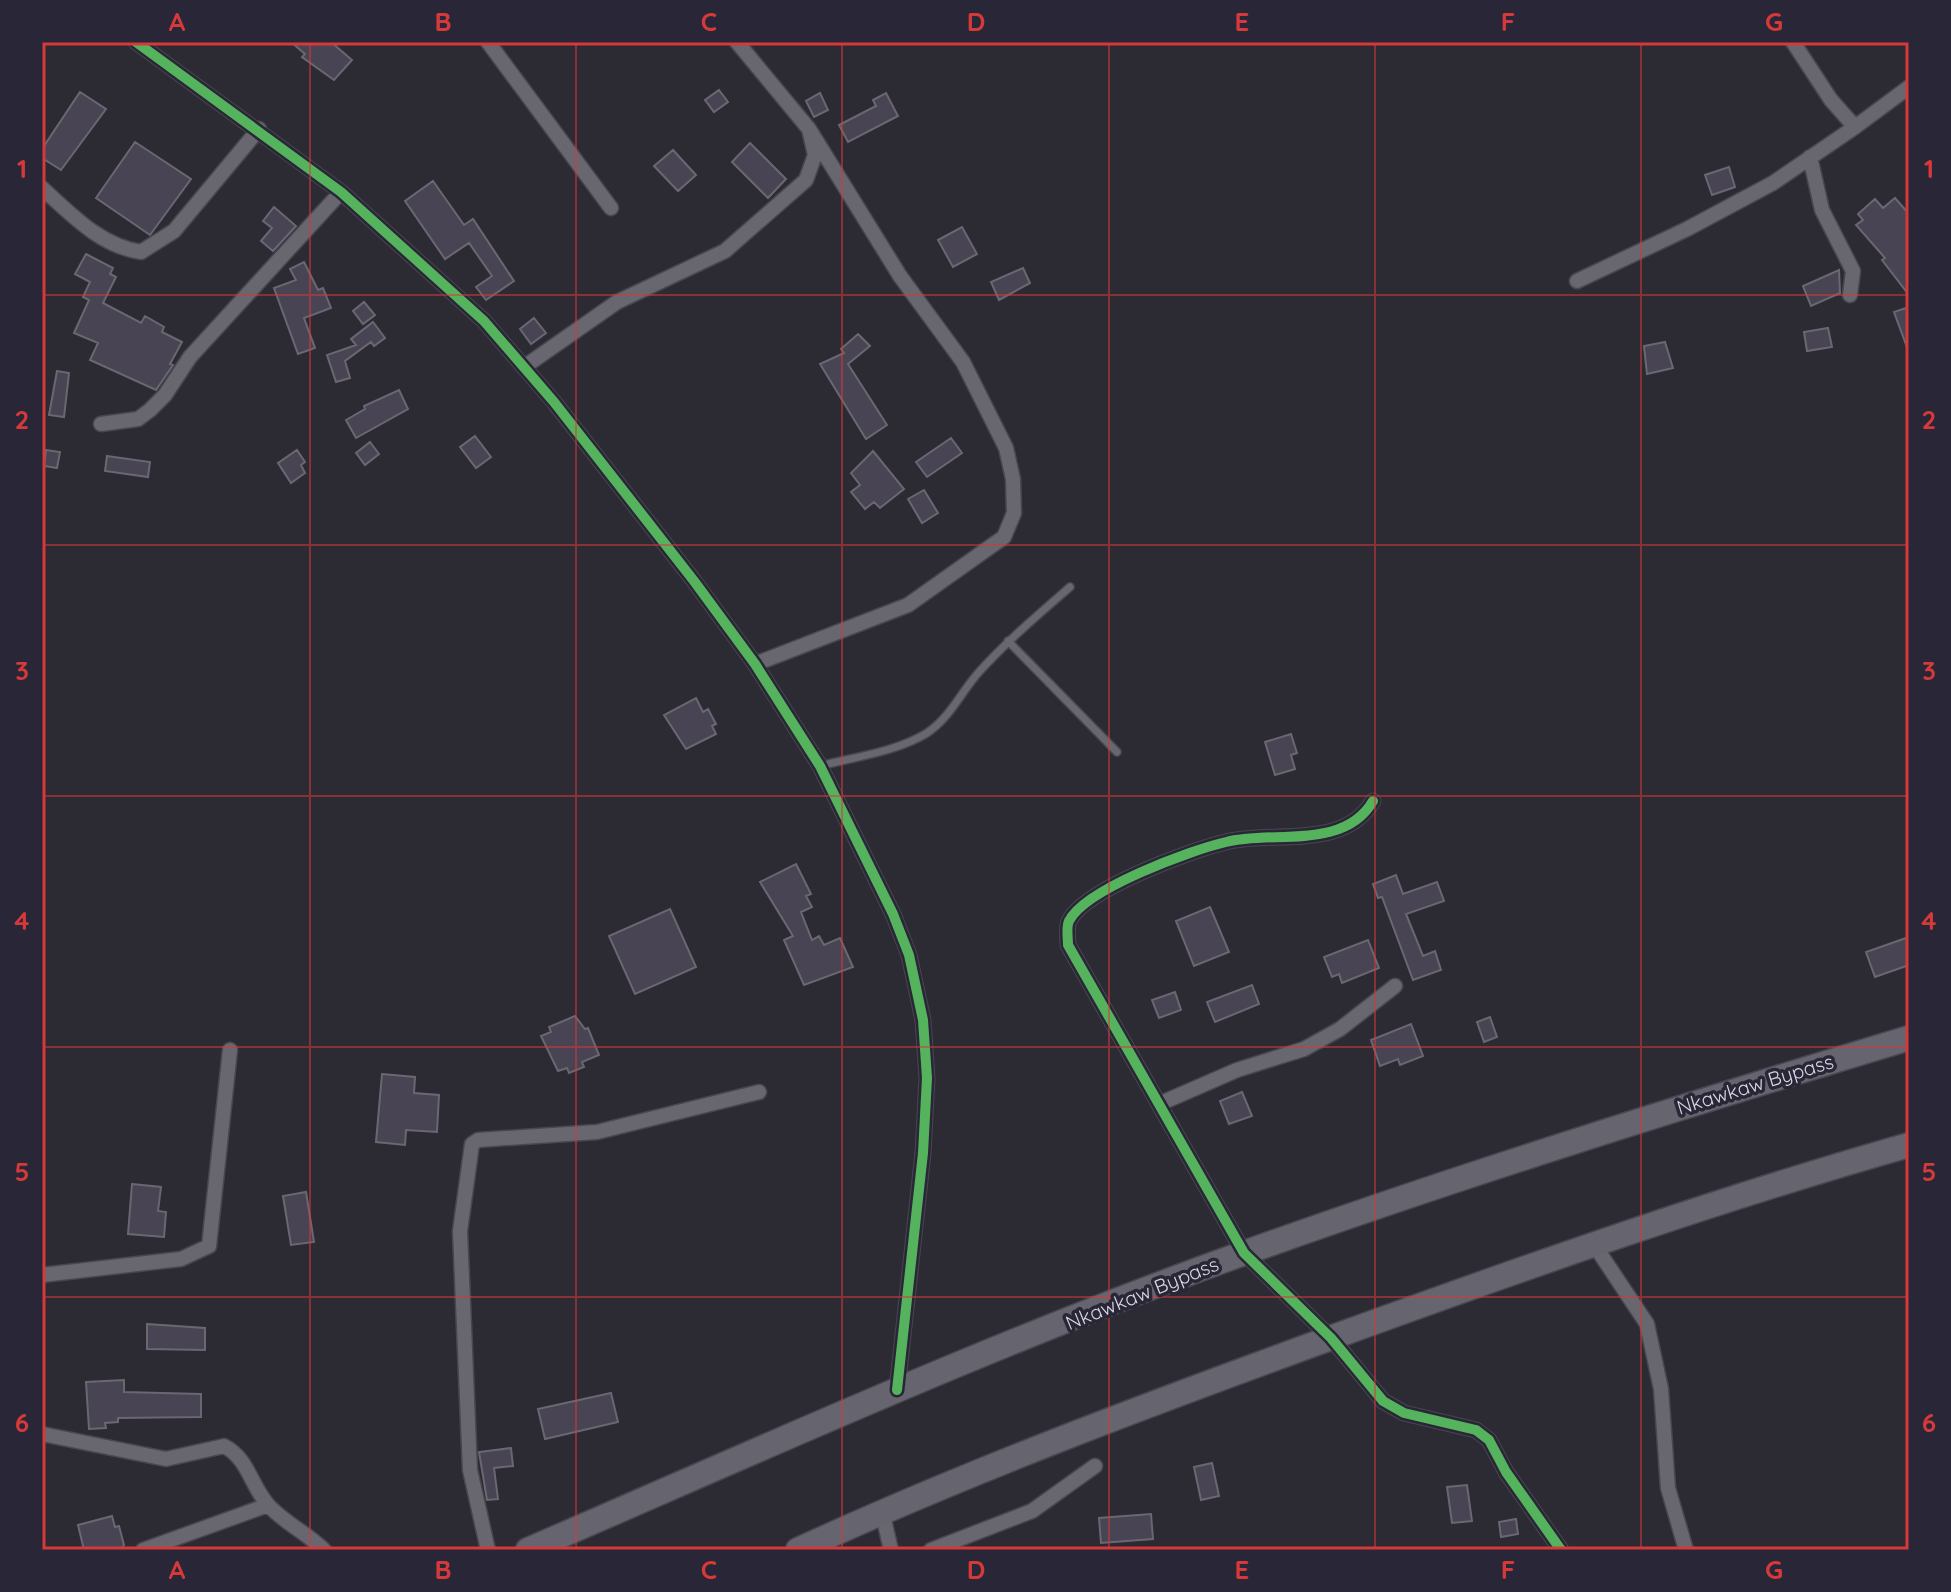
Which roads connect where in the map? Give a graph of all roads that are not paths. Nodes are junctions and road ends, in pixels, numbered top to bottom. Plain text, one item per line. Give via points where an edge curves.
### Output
1 (136, 42) edge
2 (488, 42) edge
3 (737, 42) edge
4 (1793, 42) edge
5 (1909, 87) edge
6 (1855, 127) junction
7 (259, 129) junction
8 (809, 129) junction
9 (1810, 157) junction
10 (42, 188) edge
11 (341, 192) junction
12 (611, 208) dead end
13 (1577, 281) dead end
14 (1850, 295) dead end
15 (524, 367) junction
16 (101, 424) dead end
17 (1070, 587) dead end
18 (1008, 641) junction
19 (755, 664) junction
20 (1117, 752) dead end
21 (820, 766) junction
22 (1373, 801) dead end
23 (1395, 986) dead end
24 (1909, 1038) edge
25 (230, 1050) dead end
26 (759, 1092) dead end
27 (1159, 1104) junction
28 (1909, 1145) edge
29 (1593, 1243) junction
30 (1244, 1253) junction
31 (42, 1275) edge
32 (1331, 1338) junction
33 (897, 1390) junction
34 (42, 1434) edge
35 (1095, 1466) dead end
36 (268, 1505) junction
37 (882, 1511) junction
38 (143, 1550) edge
39 (324, 1550) edge
40 (488, 1550) edge
41 (528, 1550) edge
42 (798, 1550) edge
43 (891, 1550) edge
44 (931, 1550) edge
45 (1561, 1550) edge
46 (1686, 1550) edge

1 - 7 street
2 - 12 street
3 - 8 street
4 - 6 street
5 - 6 street
6 - 9 street
7 - 10 street via 174,231 141,252 127,250 76,222
7 - 11 street
8 - 15 street via 815,155 806,180 725,251 617,302
8 - 19 street via 900,276 963,362 1006,448 1014,513 1004,537 908,605
9 - 13 street via 1700,223
9 - 14 street via 1822,210 1853,271
11 - 15 street via 465,302
11 - 16 street via 200,346 150,410 138,419
15 - 19 street
17 - 18 lane
18 - 20 lane
18 - 21 lane via 927,733
19 - 21 street
21 - 33 street via 893,914 909,955 923,1020 923,1153
22 - 27 street via 1333,832 1228,841 1116,883 1068,922 1068,945
23 - 27 street via 1340,1029 1304,1049 1237,1070
24 - 30 highway, Nkawkaw Bypass via 1642,1118
25 - 31 street via 209,1246 181,1259
26 - 40 street via 597,1132 472,1144 460,1231 470,1470
27 - 30 street
28 - 29 highway
29 - 32 highway
29 - 46 street via 1647,1324 1661,1389 1668,1488
30 - 32 street
30 - 33 highway, Nkawkaw Bypass
32 - 37 highway via 1108,1419
32 - 45 street via 1383,1401 1404,1413 1476,1430 1489,1440
33 - 41 highway, Nkawkaw Bypass
34 - 36 street via 166,1459 224,1446 252,1473
35 - 44 street via 1032,1511
36 - 38 street
36 - 39 street
37 - 42 highway
37 - 43 street

